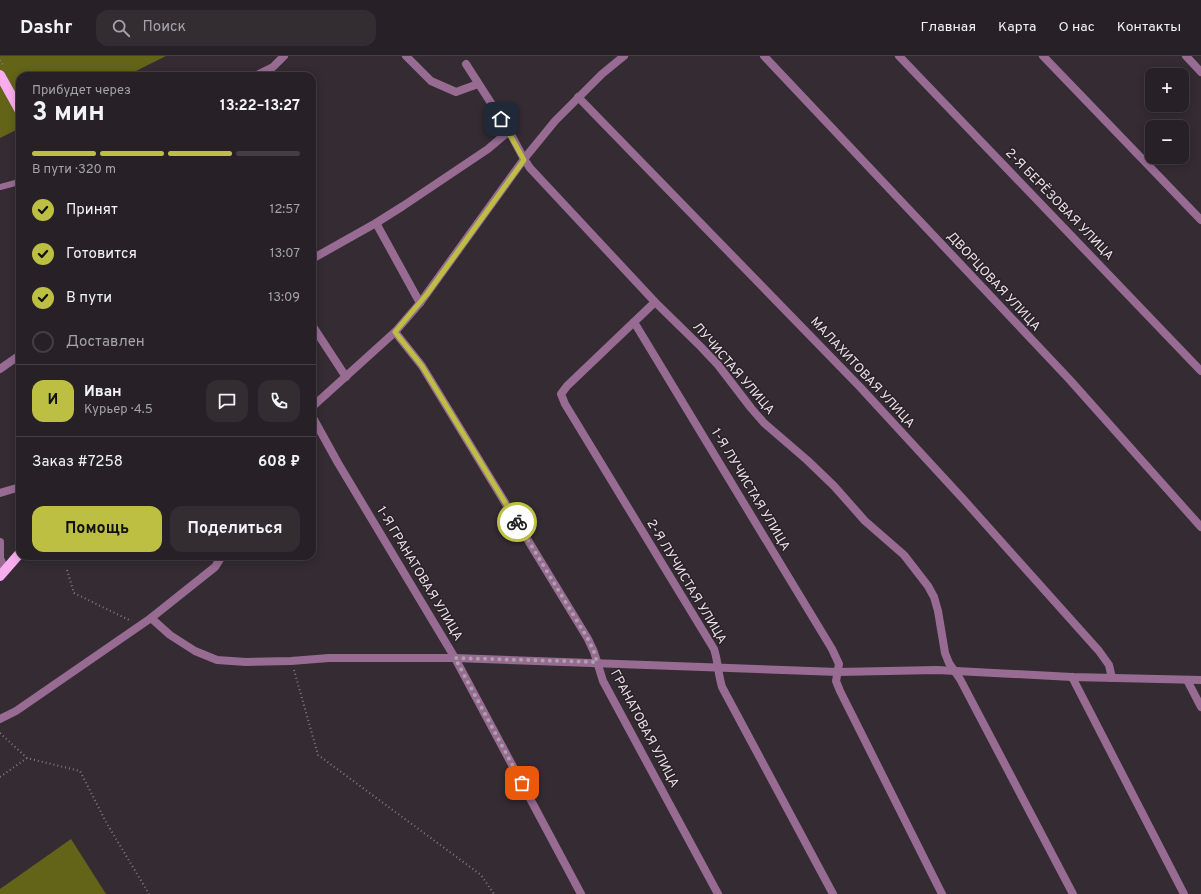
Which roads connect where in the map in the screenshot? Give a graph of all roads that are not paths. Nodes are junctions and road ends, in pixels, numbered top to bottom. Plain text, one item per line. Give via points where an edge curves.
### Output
1 (284, 56) edge
2 (406, 56) edge
3 (624, 56) edge
4 (764, 56) edge
5 (899, 56) edge
6 (1043, 56) edge
7 (1186, 56) edge
8 (466, 64) dead end
9 (263, 72) edge
10 (1201, 72) edge
11 (0, 75) edge
12 (478, 84) junction
13 (578, 97) junction
14 (16, 104) edge
15 (509, 131) junction
16 (524, 160) junction
17 (16, 184) edge
18 (0, 187) edge
19 (1201, 220) edge
20 (376, 223) junction
21 (316, 257) edge
22 (656, 302) junction
23 (420, 303) junction
24 (634, 322) junction
25 (316, 331) edge
26 (395, 332) junction
27 (16, 358) edge
28 (0, 369) edge
29 (1201, 371) edge
30 (346, 378) junction
31 (316, 404) edge
32 (316, 423) edge
33 (16, 488) edge
34 (0, 493) edge
35 (1201, 527) edge
36 (0, 542) edge
37 (16, 556) edge
38 (219, 560) edge
39 (1, 571) edge
40 (151, 618) junction
41 (455, 658) junction
42 (597, 662) junction
43 (717, 668) junction
44 (954, 671) junction
45 (838, 672) junction
46 (1072, 677) junction
47 (1112, 678) junction
48 (1187, 680) junction
49 (1201, 680) edge
50 (1201, 707) edge
51 (0, 718) edge
52 (581, 894) edge
53 (718, 894) edge
54 (833, 894) edge
55 (942, 894) edge
56 (1073, 894) edge
57 (1184, 894) edge

1 - 9 street via 273,67
2 - 12 street via 431,81 456,92
3 - 13 street
4 - 35 street, ДВОРЦОВАЯ УЛИЦА via 1069,379
5 - 29 street, 2-Я БЕРЁЗОВАЯ УЛИЦА
6 - 19 street
7 - 10 street
8 - 12 street, ЛУЧИСТАЯ УЛИЦА
11 - 14 main road
12 - 15 street, ЛУЧИСТАЯ УЛИЦА
13 - 16 street
13 - 47 street, МАЛАХИТОВАЯ УЛИЦА via 865,393 964,500 1099,651 1109,665
15 - 16 street, ЛУЧИСТАЯ УЛИЦА
15 - 20 street via 488,149
16 - 22 street, ЛУЧИСТАЯ УЛИЦА via 590,234
16 - 23 street
17 - 18 lane
20 - 21 street
20 - 23 street
22 - 24 street
22 - 44 street, ЛУЧИСТАЯ УЛИЦА via 702,347 764,423 829,480 866,521 904,555 934,597 946,653
23 - 26 street
24 - 43 street, 2-Я ЛУЧИСТАЯ УЛИЦА via 561,394 714,649
24 - 45 street, 1-Я ЛУЧИСТАЯ УЛИЦА via 832,649 839,664
25 - 30 street
26 - 30 street
26 - 42 street, ГРАНАТОВАЯ УЛИЦА via 431,380 588,639
27 - 28 street
30 - 31 street
32 - 41 street, 1-Я ГРАНАТОВАЯ УЛИЦА
33 - 34 street
36 - 39 street
37 - 39 main road
38 - 40 street via 215,567
40 - 41 street via 170,635 195,651 217,660 246,662 330,658
40 - 51 street via 16,711
41 - 42 street
41 - 52 street, 1-Я ГРАНАТОВАЯ УЛИЦА
42 - 43 street
42 - 53 street, ГРАНАТОВАЯ УЛИЦА via 603,680
43 - 45 street
43 - 54 street, 2-Я ЛУЧИСТАЯ УЛИЦА via 722,687
44 - 45 street
44 - 46 street
44 - 56 street, ЛУЧИСТАЯ УЛИЦА
45 - 55 street, 1-Я ЛУЧИСТАЯ УЛИЦА via 836,681 840,691
46 - 47 street
46 - 57 street
47 - 48 street
48 - 49 street
48 - 50 street

